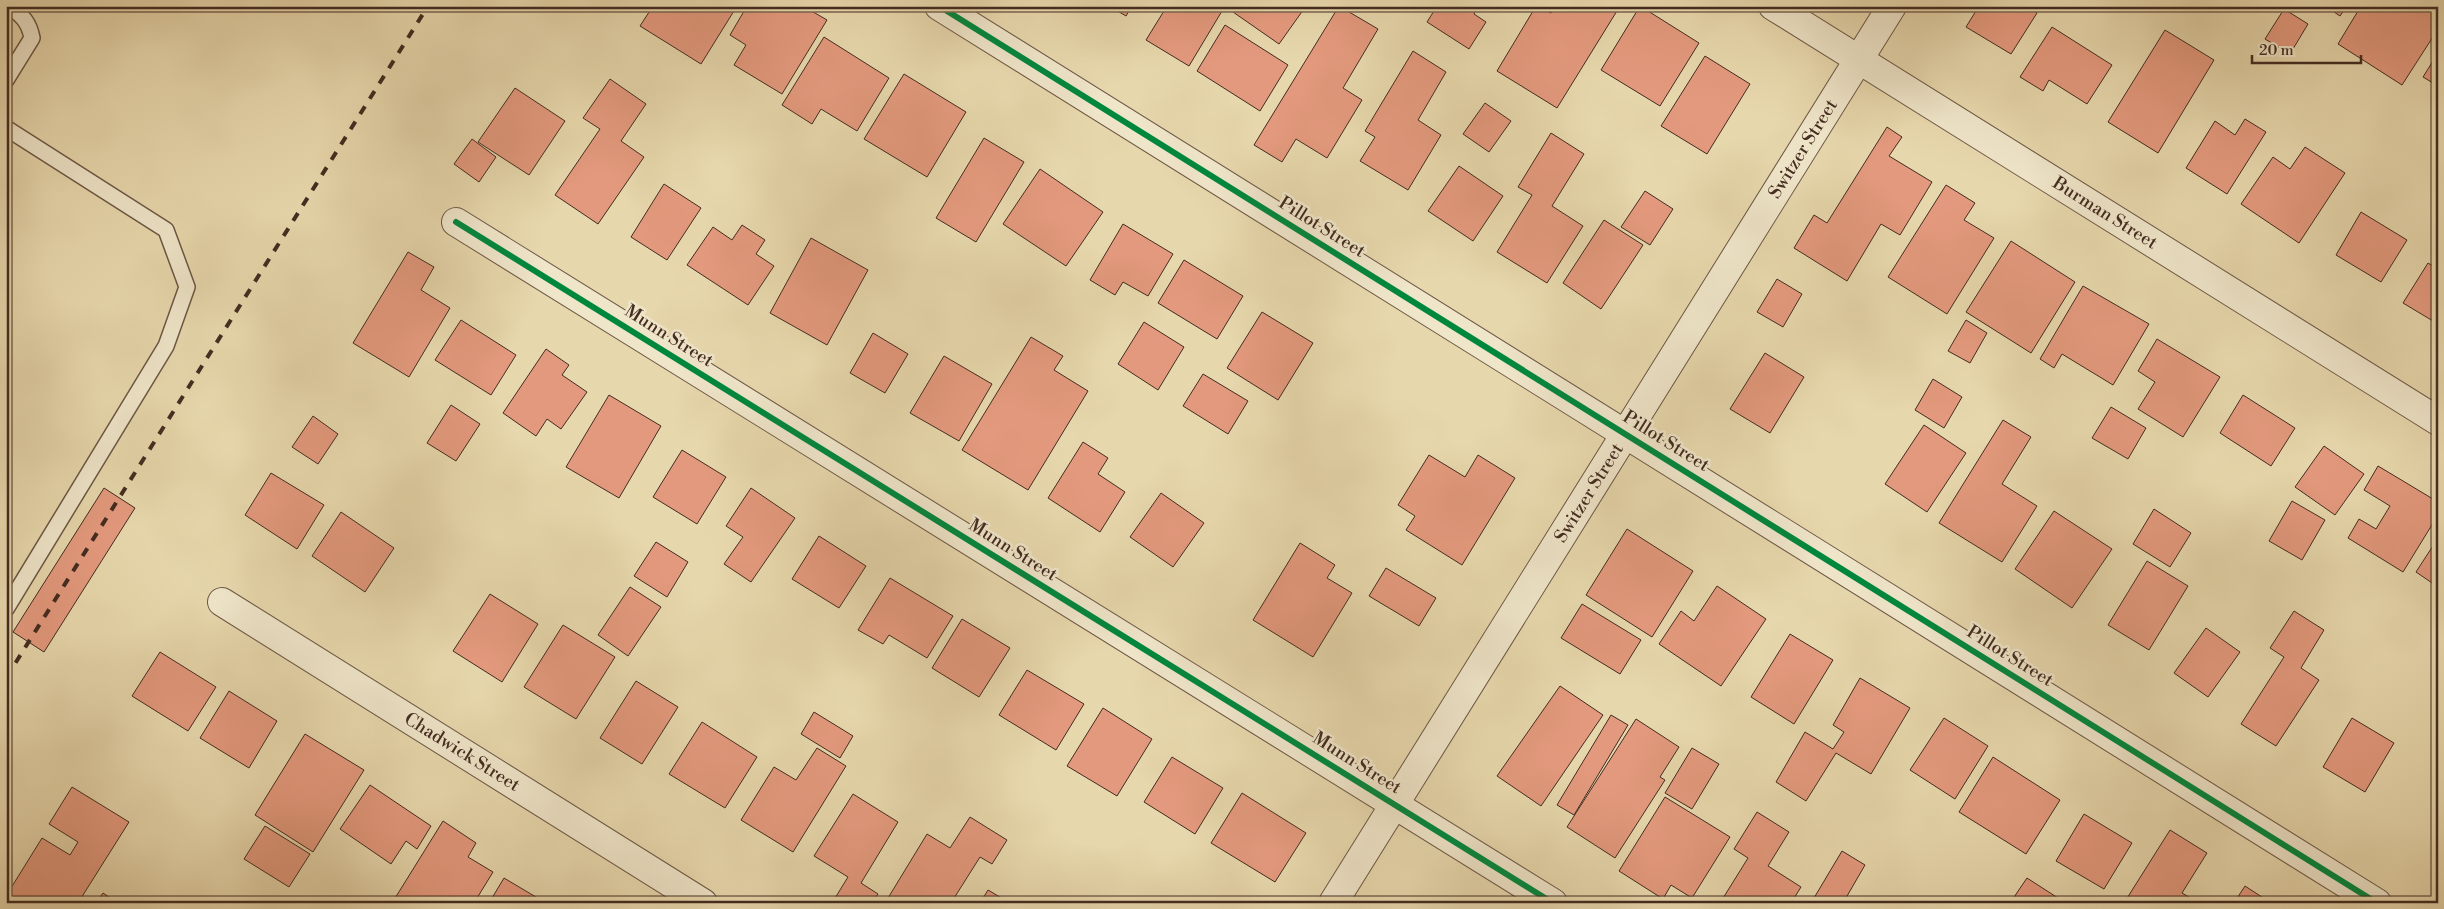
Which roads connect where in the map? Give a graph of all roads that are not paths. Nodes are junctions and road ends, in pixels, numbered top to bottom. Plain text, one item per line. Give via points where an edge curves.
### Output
1 (9, 6) edge
2 (939, 6) edge
3 (1773, 6) edge
4 (1892, 6) edge
5 (1859, 60) junction
6 (6, 80) edge
7 (6, 128) edge
8 (456, 222) dead end
9 (2438, 421) edge
10 (1625, 434) junction
11 (222, 602) dead end
12 (6, 609) edge
13 (1395, 804) junction
14 (703, 903) edge
15 (1333, 903) edge
16 (1554, 903) edge
17 (2377, 903) edge

1 - 6 lane via 22,15 30,27 32,38
2 - 10 street, Pillot Street
3 - 5 street, Burman Street
4 - 5 street, Switzer Street
5 - 9 street, Burman Street
5 - 10 street, Switzer Street
7 - 12 lane via 166,230 187,287 166,346
8 - 13 street, Munn Street
10 - 13 street, Switzer Street
10 - 17 street, Pillot Street
11 - 14 street, Chadwick Street
13 - 15 street, Switzer Street
13 - 16 street, Munn Street

